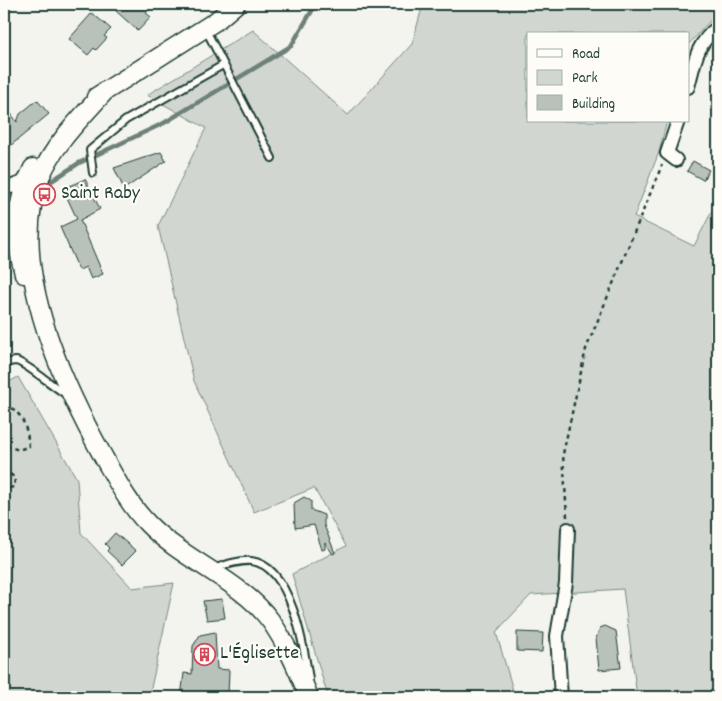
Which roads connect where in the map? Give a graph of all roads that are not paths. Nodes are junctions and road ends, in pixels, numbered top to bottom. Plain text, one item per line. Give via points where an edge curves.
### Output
1 (236, 4) edge
2 (718, 27) edge
3 (205, 28) junction
4 (224, 67) junction
5 (690, 78) edge
6 (105, 91) junction
7 (678, 122) edge
8 (671, 157) road end
9 (272, 158) dead end
10 (92, 173) dead end
11 (27, 181) junction
12 (4, 189) edge
13 (11, 210) edge
14 (45, 324) junction
15 (4, 364) edge
16 (73, 399) junction
17 (568, 528) road end
18 (212, 573) junction
19 (310, 697) edge
20 (561, 697) edge

1 - 3 main road
2 - 5 street via 696,52
3 - 4 lane
3 - 6 main road
4 - 9 lane
4 - 10 lane via 126,120 90,150
6 - 11 main road via 75,114 43,149
6 - 14 main road via 52,153 40,176 34,199 29,225 30,256
7 - 8 street
11 - 12 street
11 - 13 main road
13 - 14 main road via 16,246 35,308
14 - 16 main road
15 - 16 lane via 26,364
16 - 18 main road via 127,497 148,524
17 - 20 street via 566,583 557,636
18 - 19 main road via 246,597 269,619 290,653
18 - 19 lane via 232,563 252,561 275,573 291,601 305,653

